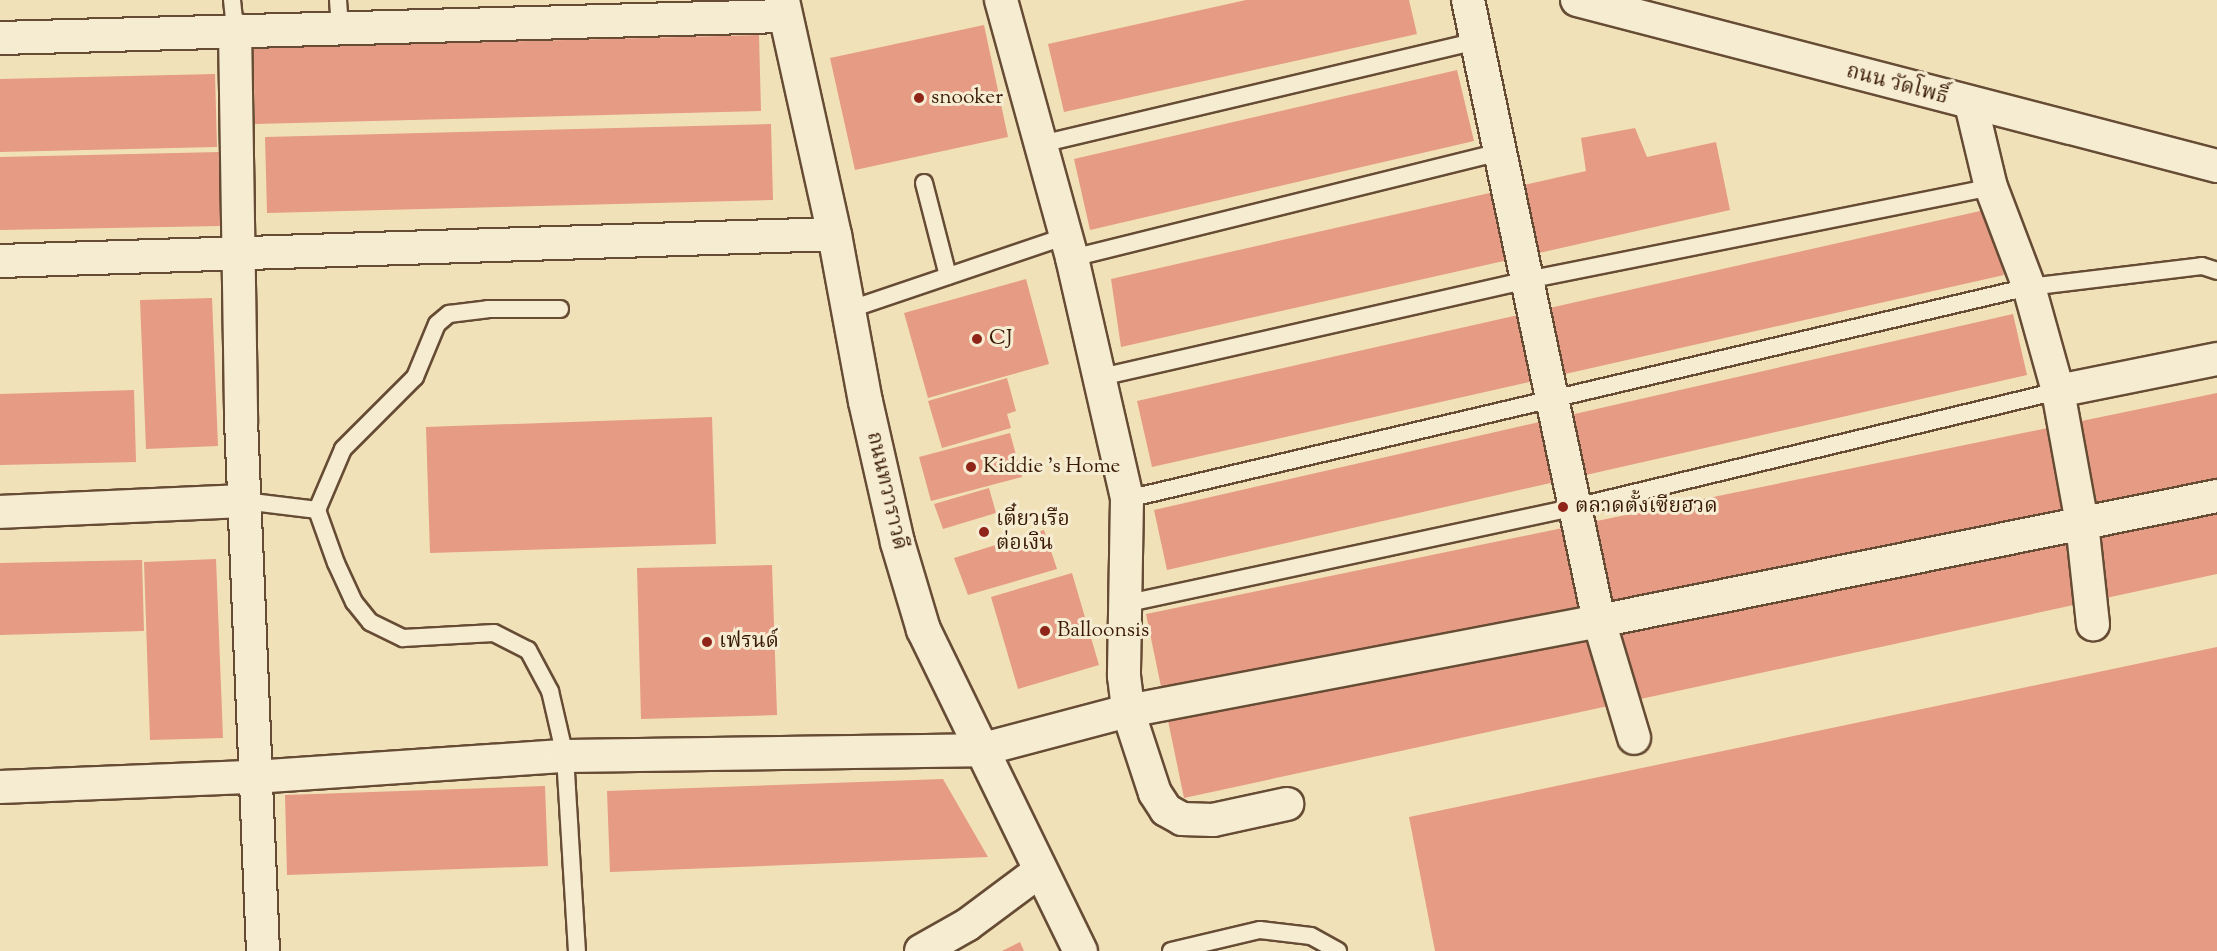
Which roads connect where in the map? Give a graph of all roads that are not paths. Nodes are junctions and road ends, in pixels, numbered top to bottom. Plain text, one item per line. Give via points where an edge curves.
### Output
1 (1001, 0) edge
2 (1468, 0) edge
3 (1577, 0) edge
4 (784, 8) edge
5 (339, 14) edge
6 (233, 15) edge
7 (0, 38) edge
8 (1476, 41) junction
9 (1971, 104) junction
10 (1041, 144) junction
11 (1499, 152) junction
12 (2217, 166) edge
13 (924, 183) dead end
14 (1991, 188) junction
15 (834, 234) junction
16 (1069, 247) junction
17 (238, 254) junction
18 (0, 261) edge
19 (2217, 271) edge
20 (948, 276) junction
21 (1527, 280) junction
22 (2029, 287) junction
23 (560, 309) dead end
24 (848, 309) junction
25 (2217, 359) edge
26 (1101, 377) junction
27 (2058, 392) junction
28 (1553, 402) junction
29 (2217, 496) edge
30 (1126, 499) junction
31 (244, 501) junction
32 (1575, 507) junction
33 (316, 510) junction
34 (0, 512) edge
35 (2082, 523) junction
36 (1124, 604) junction
37 (1599, 621) junction
38 (2092, 624) dead end
39 (1128, 711) junction
40 (1634, 738) dead end
41 (980, 750) junction
42 (565, 756) junction
43 (254, 777) junction
44 (0, 787) edge
45 (1287, 804) dead end
46 (1038, 872) junction
47 (263, 951) edge
48 (577, 951) edge
49 (921, 951) edge
50 (1080, 951) edge
51 (1171, 951) edge
52 (1338, 951) edge

1 - 10 street
2 - 8 street
3 - 9 street, ถนน วัดโพธิ์
4 - 5 street
4 - 15 street, ถนนทวาราวดี
5 - 6 street
6 - 7 street
6 - 17 street
8 - 10 lane
8 - 11 street
9 - 12 street, ถนน วัดโพธิ์
9 - 14 street
10 - 16 street
11 - 16 lane
11 - 21 street
13 - 20 lane
14 - 21 lane
14 - 22 street
15 - 17 street
15 - 24 street, ถนนทวาราวดี
16 - 20 lane
16 - 26 street
17 - 18 street
17 - 31 street
19 - 22 lane via 2202,266
20 - 24 lane
21 - 26 lane
21 - 28 street
22 - 27 street
22 - 28 lane
23 - 33 lane via 488,309 449,314 437,324 415,377 343,449
24 - 41 street, ถนนทวาราวดี via 895,532 923,629
25 - 27 street
26 - 30 street
27 - 32 lane
27 - 35 street
28 - 30 lane
28 - 32 street
29 - 35 street
30 - 36 street via 1128,556
31 - 33 lane
31 - 34 street
31 - 43 street
32 - 36 lane
32 - 37 street
33 - 42 lane via 340,573 370,622 403,638 494,633 528,650 550,691
35 - 37 street
35 - 38 street
36 - 39 street via 1122,644
37 - 39 street
37 - 40 street
39 - 41 street
39 - 45 street via 1155,793 1182,819 1213,820
41 - 42 street
41 - 46 street, ถนนทวาราวดี
42 - 43 street
42 - 48 lane
43 - 44 street
43 - 47 street
46 - 49 street via 967,925
46 - 50 street, ถนนทวาราวดี
51 - 52 lane via 1260,930 1311,936

